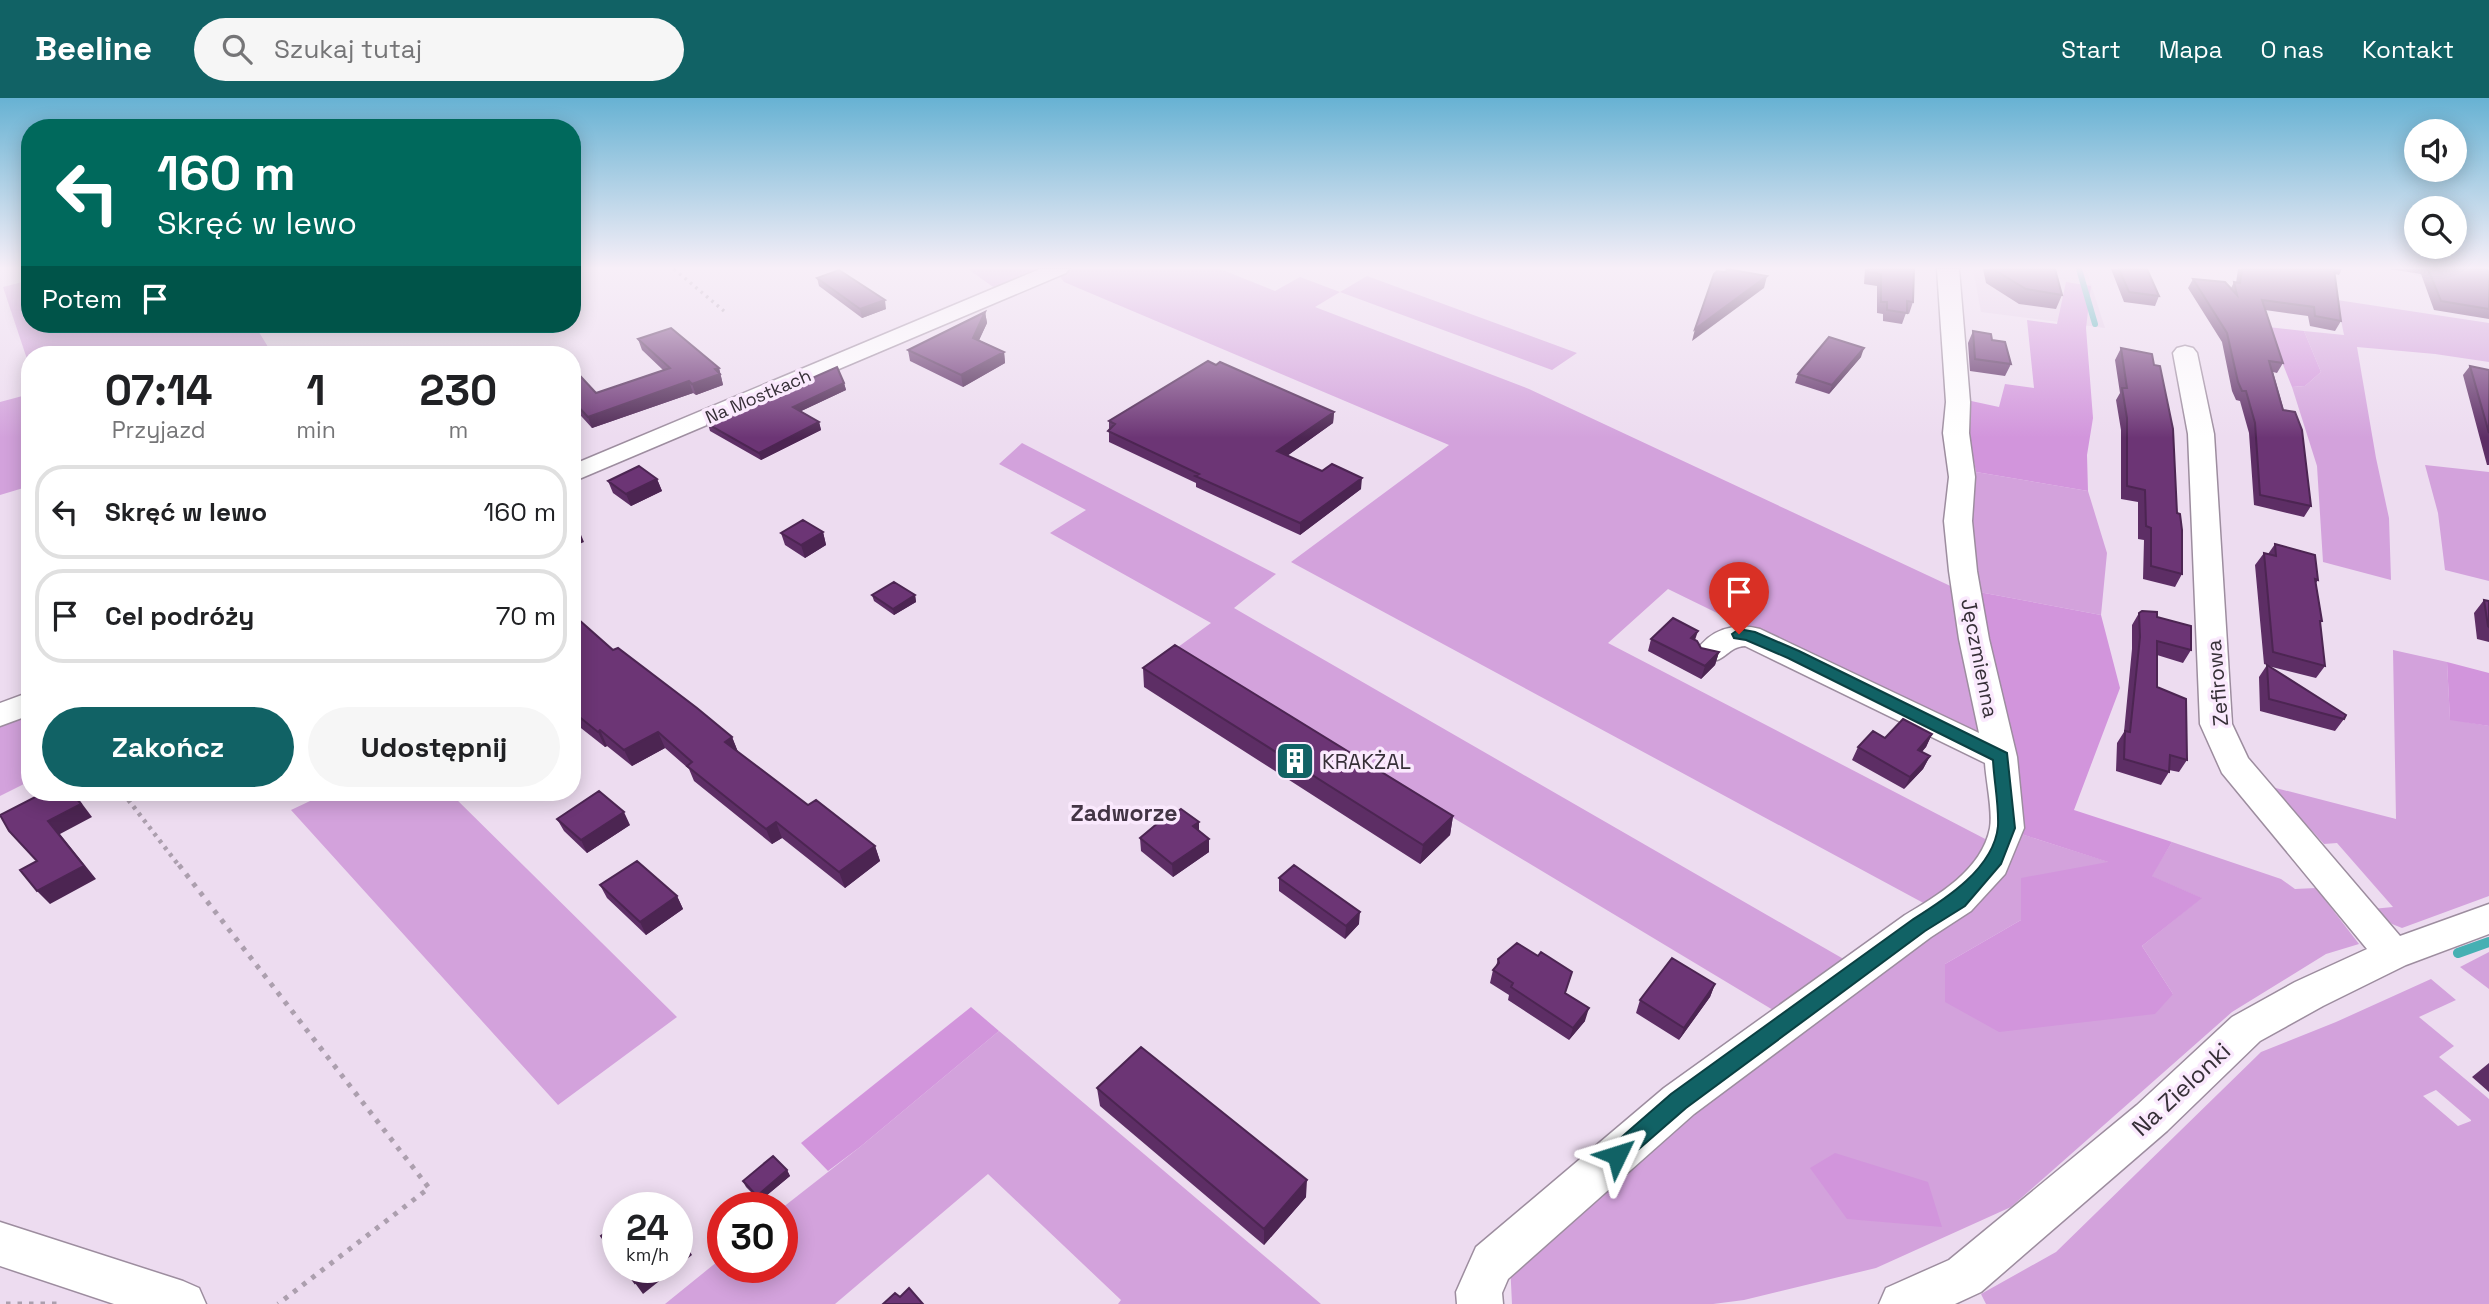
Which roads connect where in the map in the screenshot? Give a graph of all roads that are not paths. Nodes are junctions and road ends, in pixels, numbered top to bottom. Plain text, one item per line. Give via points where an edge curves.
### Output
1 (925, 325) edge
2 (1952, 325) edge
3 (2185, 353) dead end
4 (581, 470) edge
5 (1710, 653) edge
6 (21, 707) edge
7 (0, 715) edge
8 (2001, 757) junction
9 (2489, 919) edge
10 (2393, 954) junction
11 (0, 1244) edge
12 (183, 1304) edge
13 (1480, 1304) edge
14 (1902, 1304) edge

1 - 4 street, Na Mostkach
2 - 8 street, Jęczmienna via 1963,571
3 - 10 street, Zefirowa via 2201,434 2216,724 2234,764
5 - 8 street via 1729,637 1749,636
6 - 7 street
8 - 13 street, Jęczmienna via 2007,828 1992,864 1958,901 1679,1101 1492,1263 1479,1292
9 - 10 street, Na Zielonki
10 - 14 street, Na Zielonki via 2246,1029 2152,1118 1965,1276
11 - 12 street

